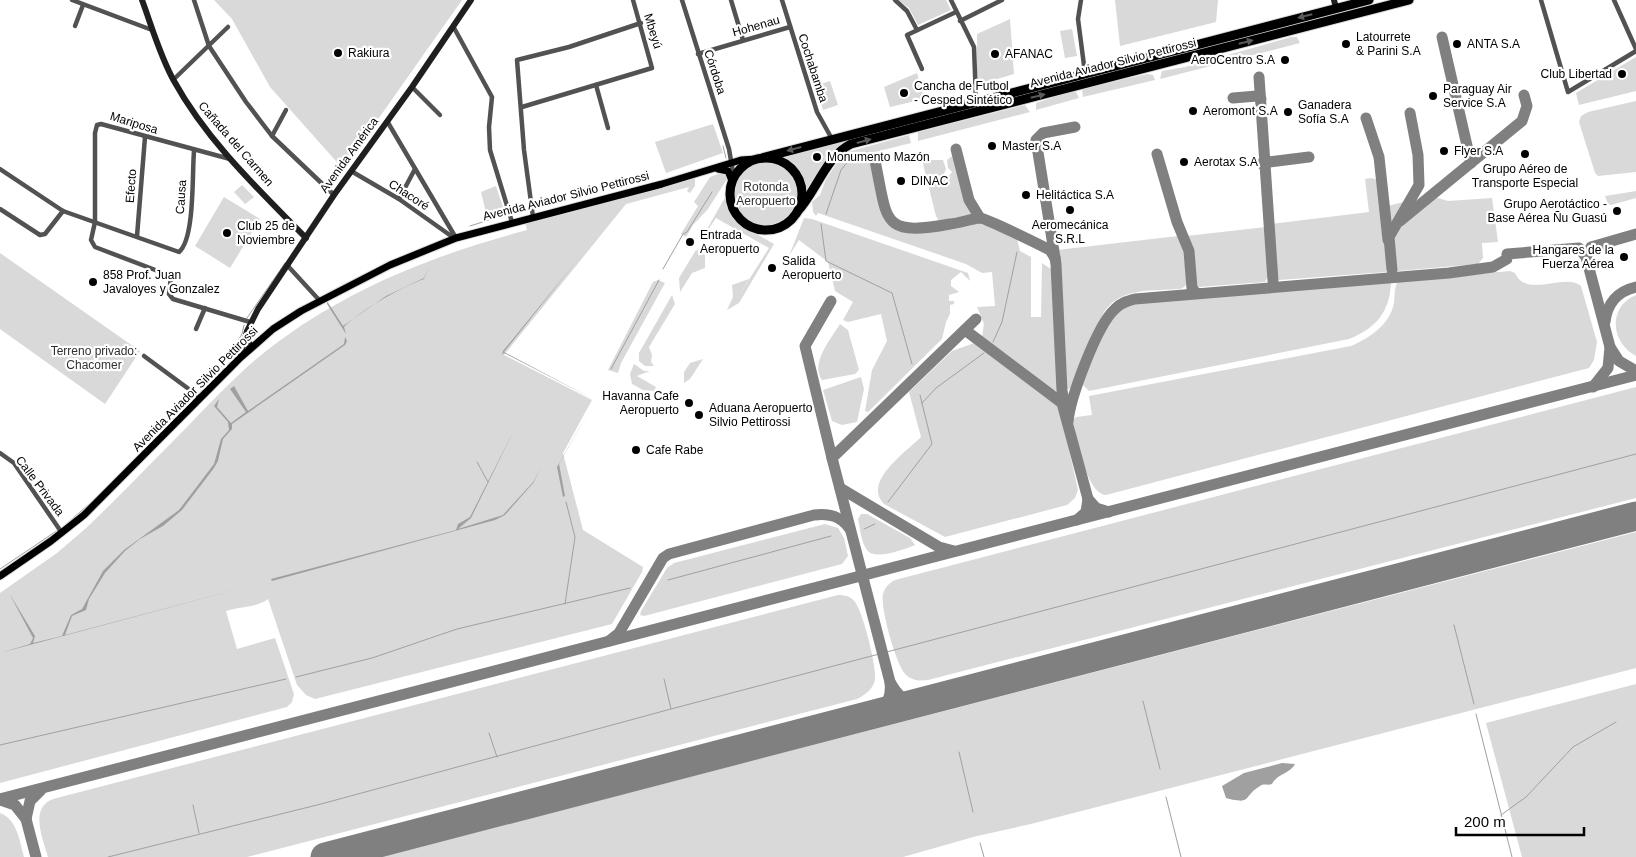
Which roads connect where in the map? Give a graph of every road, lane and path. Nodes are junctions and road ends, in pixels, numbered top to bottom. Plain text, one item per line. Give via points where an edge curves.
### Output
1 (72, 0) edge
2 (142, 0) edge
3 (194, 0) edge
4 (471, 0) edge
5 (633, 0) edge
6 (682, 0) edge
7 (731, 0) edge
8 (782, 0) edge
9 (894, 0) edge
10 (951, 0) edge
11 (1002, 0) edge
12 (1081, 0) edge
13 (1369, 0) edge
14 (1409, 0) edge
15 (1541, 0) edge
16 (1614, 0) edge
17 (1335, 4) edge
18 (83, 5) junction
19 (956, 12) junction
20 (960, 21) junction
21 (1286, 21) junction
22 (641, 23) junction
23 (75, 26) dead end
24 (453, 26) junction
25 (228, 27) dead end
26 (790, 27) junction
27 (153, 30) junction
28 (917, 30) junction
29 (1289, 31) junction
30 (743, 40) junction
31 (209, 46) junction
32 (1636, 50) edge
33 (698, 54) junction
34 (922, 69) dead end
35 (1085, 73) junction
36 (173, 80) junction
37 (596, 85) junction
38 (412, 87) junction
39 (976, 101) junction
40 (522, 107) junction
41 (286, 110) dead end
42 (440, 115) dead end
43 (387, 121) junction
44 (608, 128) dead end
45 (272, 136) junction
46 (145, 137) junction
47 (832, 138) junction
48 (730, 149) junction
49 (194, 151) junction
50 (759, 158) junction
51 (231, 159) junction
52 (745, 159) junction
53 (732, 162) junction
54 (0, 169) edge
55 (415, 169) junction
56 (716, 169) junction
57 (351, 171) junction
58 (733, 180) junction
59 (334, 195) junction
60 (399, 200) junction
61 (0, 209) edge
62 (63, 211) junction
63 (798, 212) junction
64 (533, 217) junction
65 (95, 222) junction
66 (512, 222) junction
67 (138, 236) junction
68 (306, 238) junction
69 (456, 238) junction
70 (287, 265) junction
71 (320, 301) junction
72 (205, 308) junction
73 (250, 323) junction
74 (196, 328) dead end
75 (249, 349) junction
76 (144, 356) dead end
77 (239, 359) junction
78 (201, 398) junction
79 (0, 453) edge
80 (62, 533) junction
81 (0, 576) edge

1 - 18 street
2 - 27 main road, Cañada del Carmen
3 - 31 street
4 - 24 main road, Avenida América
5 - 22 street, Mbeyú
6 - 33 street, Córdoba
7 - 30 street
8 - 26 street, Cochabamba
9 - 28 street via 907,11
10 - 19 street
11 - 20 street
12 - 35 street via 1078,19
13 - 17 highway, Avenida Aviador Silvio Pettirossi
14 - 29 highway, Avenida Aviador Silvio Pettirossi
15 - 32 street via 1568,92
16 - 32 street
17 -> 21 highway, Avenida Aviador Silvio Pettirossi
18 - 23 street
18 - 27 street
19 - 20 street
19 - 28 street
20 - 39 street via 974,47
21 - 29 highway
21 - 35 highway, Avenida Aviador Silvio Pettirossi
22 - 37 street, Mbeyú via 652,68
22 - 40 street via 518,60
24 - 38 main road, Avenida América
24 - 66 street via 492,97 490,150
25 - 31 street
26 - 30 street, Hohenau
26 - 47 street, Cochabamba via 817,112
27 - 36 main road, Cañada del Carmen
28 - 34 street via 907,38
63 -> 29 highway, Avenida Aviador Silvio Pettirossi via 835,157 851,144
30 - 33 street, Hohenau
31 - 36 street
31 - 45 street
33 - 48 street, Córdoba
35 - 39 highway, Avenida Aviador Silvio Pettirossi
36 - 51 main road, Cañada del Carmen
37 - 40 street
37 - 44 street
38 - 42 street
38 - 43 main road, Avenida América
39 - 47 highway, Avenida Aviador Silvio Pettirossi
40 - 64 street
41 - 45 street
43 - 55 street
43 - 57 main road, Avenida América
45 - 59 street
46 - 49 street, Mariposa
46 - 65 street, Mariposa via 101,124 96,127
46 - 67 street, Efecto
47 -> 50 highway, Avenida Aviador Silvio Pettirossi
48 - 52 street via 737,157
48 - 53 street, Córdoba
49 - 51 street, Mariposa
49 - 67 street, Causa via 186,244 178,252
50 - 52 main road, Avenida Aviador Silvio Pettirossi
50 - 58 highway via 742,167
50 - 63 highway via 784,162 798,176 802,194
51 - 68 main road, Cañada del Carmen
52 - 53 main road, Avenida Aviador Silvio Pettirossi
53 - 56 main road, Avenida Aviador Silvio Pettirossi
53 - 58 street, Córdoba
54 - 62 street
55 - 60 street
55 - 69 street
56 - 58 main road via 728,171
56 - 64 main road, Avenida Aviador Silvio Pettirossi
57 - 59 main road, Avenida América
57 - 60 street, Chacoré
58 - 63 highway via 730,191 733,208 751,226 775,229 789,222
59 - 68 main road, Avenida América
60 - 69 street, Chacoré
61 - 62 street via 40,235 45,234
62 - 65 street
64 - 66 main road, Avenida Aviador Silvio Pettirossi
65 - 67 street
65 - 72 street via 91,240 95,247 171,276 171,297
66 - 69 main road, Avenida Aviador Silvio Pettirossi
68 - 70 main road, Avenida América
69 - 71 main road, Avenida Aviador Silvio Pettirossi via 390,265
70 - 71 street
70 - 73 main road, Avenida América
71 - 75 main road, Avenida Aviador Silvio Pettirossi via 286,320
72 - 73 street
72 - 74 street
73 - 75 main road
73 - 77 main road, Avenida América
75 - 77 main road, Avenida Aviador Silvio Pettirossi
76 - 78 street
77 - 78 main road, Avenida Aviador Silvio Pettirossi
78 - 80 main road, Avenida Aviador Silvio Pettirossi via 107,494
79 - 80 street, Calle Privada via 14,463
80 - 81 main road, Avenida Aviador Silvio Pettirossi

